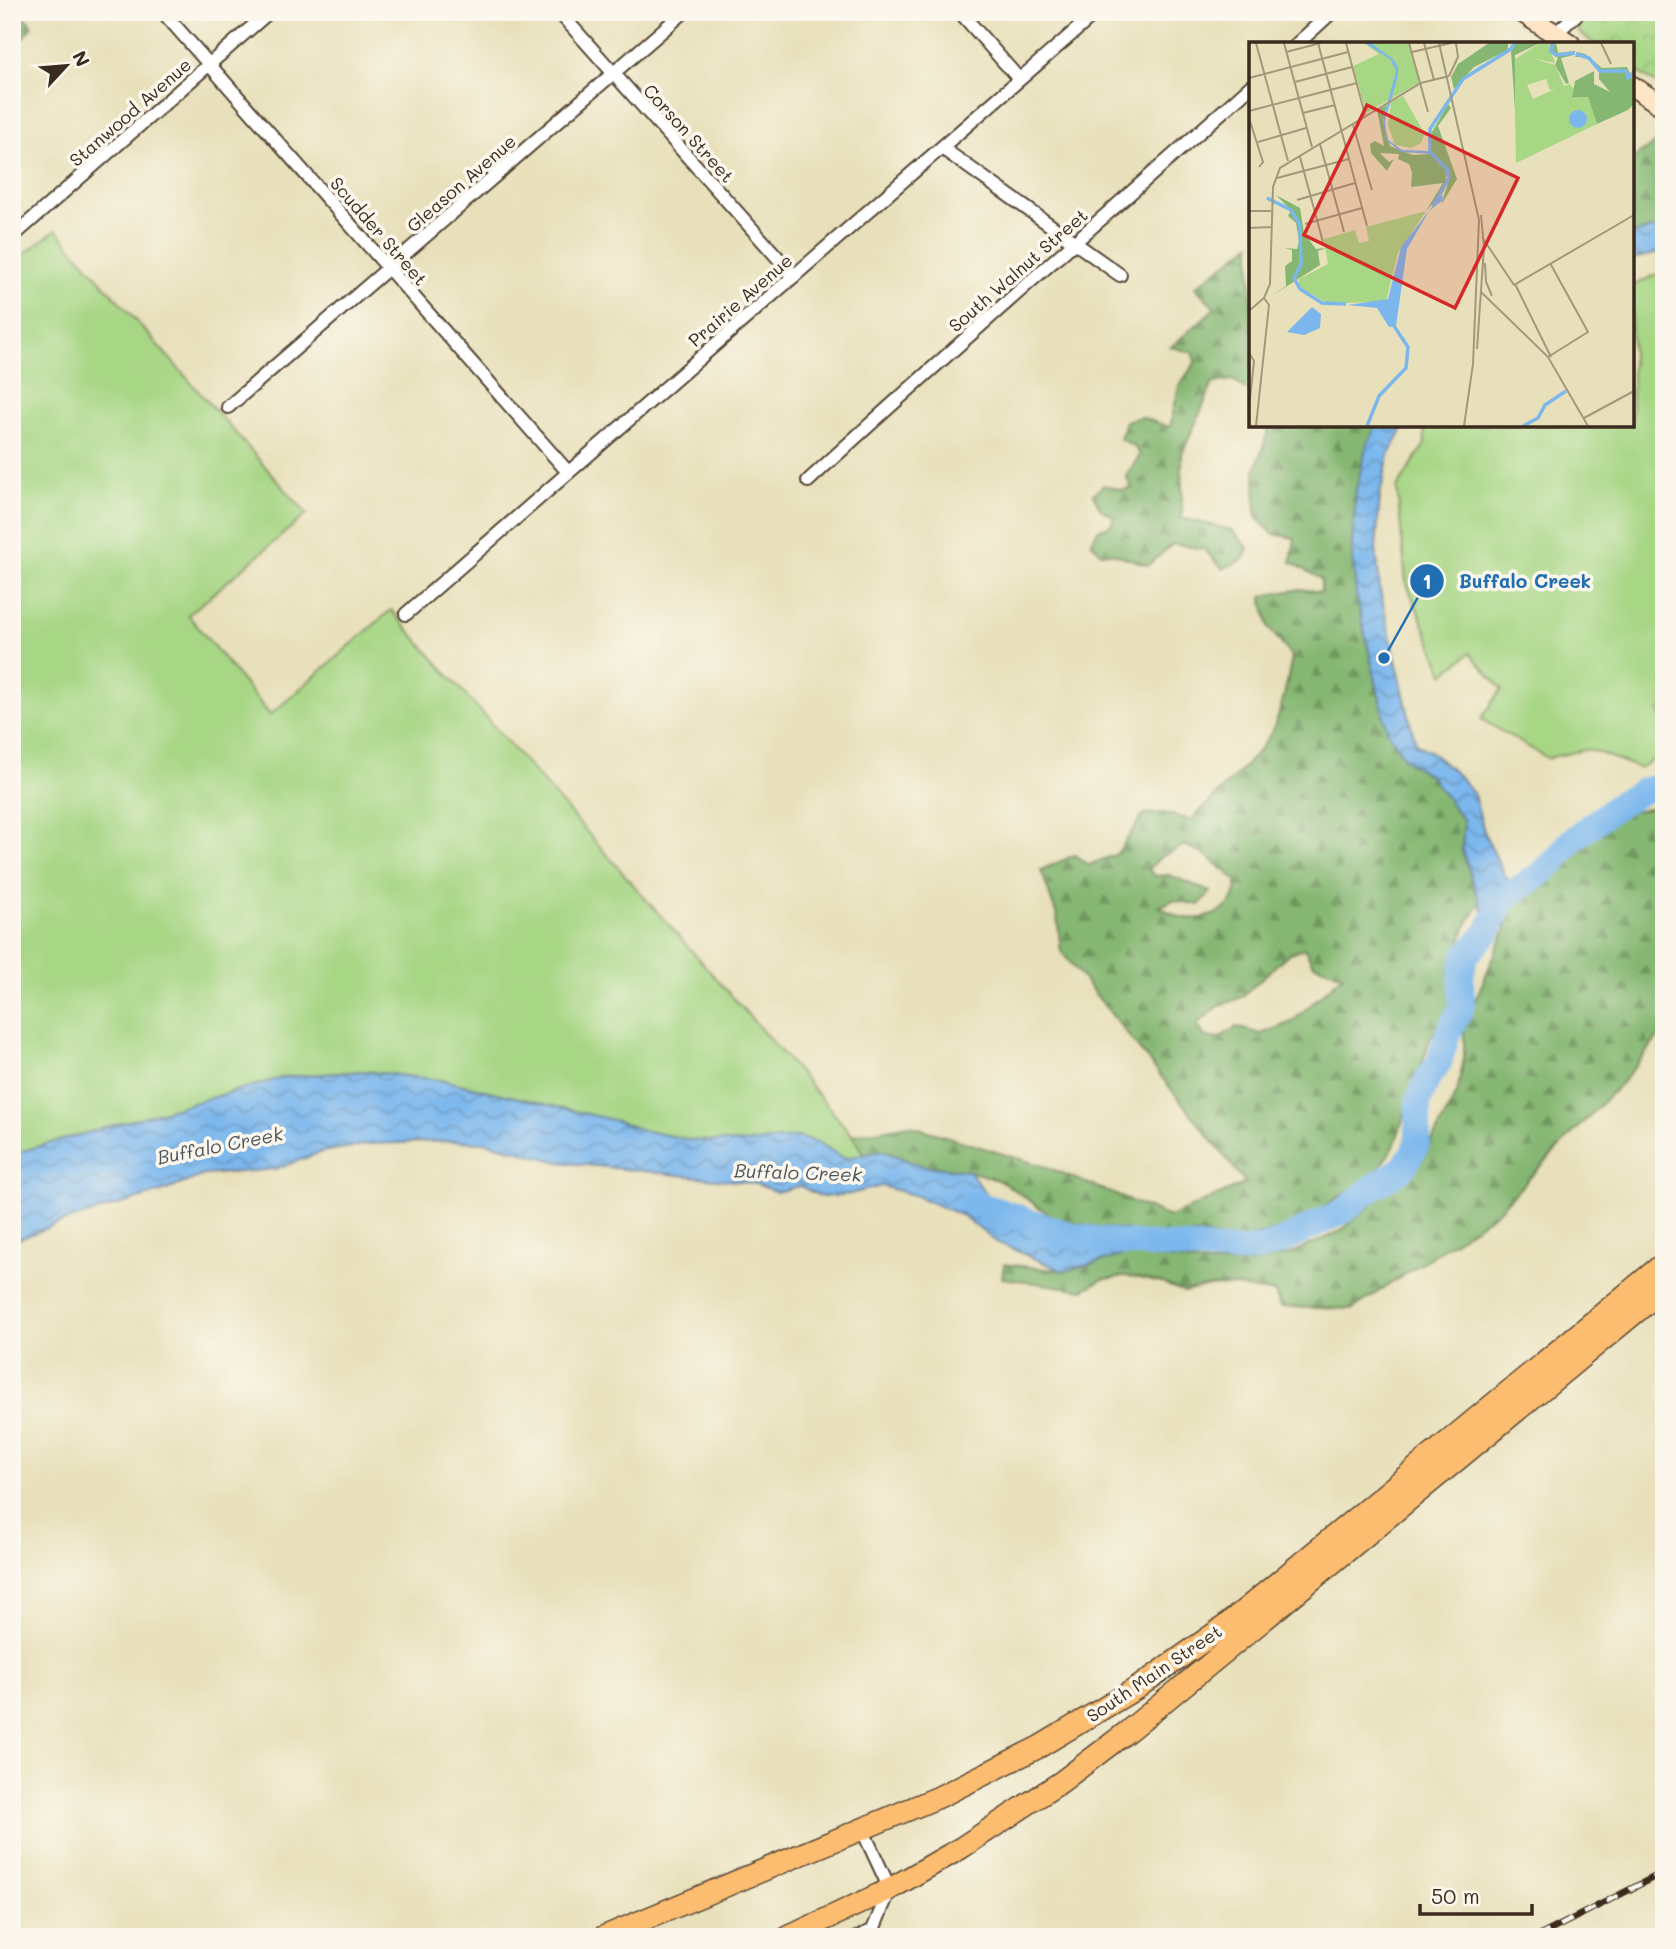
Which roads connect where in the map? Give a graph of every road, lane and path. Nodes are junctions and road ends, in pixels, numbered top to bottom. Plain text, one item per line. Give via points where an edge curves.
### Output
1 (163, 12) edge
2 (270, 12) edge
3 (559, 12) edge
4 (684, 12) edge
5 (960, 12) edge
6 (1097, 12) edge
7 (1332, 12) edge
8 (1522, 12) edge
9 (1579, 12) edge
10 (1562, 39) edge
11 (1299, 42) edge
12 (210, 65) junction
13 (613, 75) junction
14 (1019, 79) junction
15 (1634, 87) edge
16 (1249, 88) edge
17 (1664, 107) edge
18 (942, 148) junction
19 (12, 237) edge
20 (1075, 244) junction
21 (388, 268) junction
22 (1120, 275) dead end
23 (794, 276) junction
24 (228, 407) dead end
25 (568, 472) junction
26 (808, 481) dead end
27 (406, 614) dead end
28 (1664, 1263) edge
29 (1664, 1289) edge
30 (1428, 1470) junction
31 (862, 1829) junction
32 (890, 1889) junction
33 (872, 1933) edge
34 (603, 1937) edge
35 (788, 1937) edge
36 (858, 1937) edge

1 - 12 street, Scudder Street
2 - 12 street, Stanwood Avenue
3 - 13 street, Corson Street
4 - 13 street, Gleason Avenue
5 - 14 street
6 - 14 street, Prairie Avenue
7 - 11 street
8 - 10 main road
9 - 10 street
12 - 19 street, Stanwood Avenue
12 - 21 street, Scudder Street
13 - 21 street, Gleason Avenue
13 - 23 street, Corson Street
14 - 18 street, Prairie Avenue
15 - 17 main road
16 - 20 street, South Walnut Street
18 - 20 street
18 - 23 street, Prairie Avenue
20 - 22 street
20 - 26 street, South Walnut Street
21 - 24 street, Gleason Avenue
21 - 25 street, Scudder Street
23 - 25 street, Prairie Avenue
25 - 27 street, Prairie Avenue
28 - 30 main road, South Main Street
29 - 30 main road, South Main Street
30 - 31 main road, South Main Street via 1137,1688 1039,1747
30 - 32 main road, South Main Street via 1128,1731 961,1848
31 - 32 street
31 - 34 main road, South Main Street
32 - 33 street
32 - 35 main road, South Main Street
33 - 36 street

